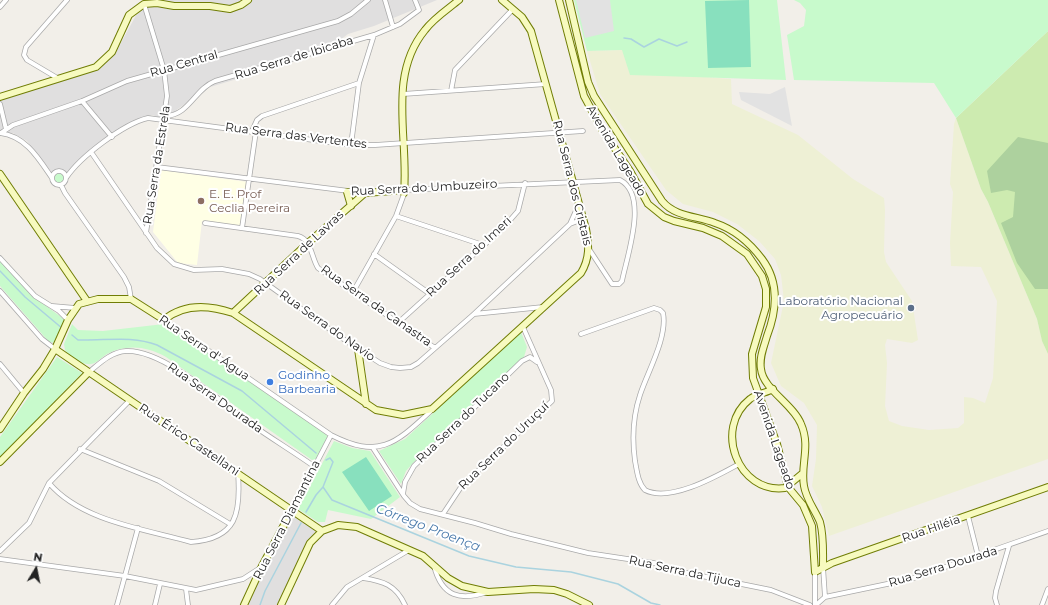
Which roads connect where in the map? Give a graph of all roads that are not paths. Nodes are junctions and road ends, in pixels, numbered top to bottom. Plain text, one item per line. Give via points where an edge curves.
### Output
1 (6, 0) edge
2 (67, 0) edge
3 (248, 0) edge
4 (368, 0) edge
5 (385, 0) edge
6 (415, 0) edge
7 (459, 0) edge
8 (502, 0) edge
9 (559, 0) edge
10 (569, 0) edge
11 (196, 3) edge
12 (144, 4) junction
13 (0, 7) edge
14 (513, 9) junction
15 (393, 27) junction
16 (374, 35) junction
17 (164, 70) junction
18 (59, 79) junction
19 (359, 83) junction
20 (546, 84) junction
21 (451, 91) junction
22 (403, 94) junction
23 (0, 97) edge
24 (82, 101) junction
25 (0, 104) edge
26 (165, 118) junction
27 (6, 129) junction
28 (254, 131) junction
29 (583, 131) dead end
30 (1, 133) edge
31 (559, 133) junction
32 (112, 138) junction
33 (404, 143) junction
34 (351, 145) junction
35 (91, 152) junction
36 (157, 167) junction
37 (47, 169) junction
38 (72, 169) junction
39 (55, 173) junction
40 (64, 173) junction
41 (0, 174) edge
42 (52, 178) junction
43 (66, 178) junction
44 (250, 180) junction
45 (572, 181) junction
46 (524, 183) junction
47 (61, 185) junction
48 (346, 192) junction
49 (404, 192) junction
50 (365, 193) junction
51 (579, 204) junction
52 (351, 206) junction
53 (396, 216) junction
54 (583, 219) junction
55 (205, 222) dead end
56 (570, 224) junction
57 (242, 228) junction
58 (146, 233) junction
59 (308, 243) junction
60 (483, 245) junction
61 (589, 249) junction
62 (374, 254) junction
63 (0, 258) edge
64 (266, 284) junction
65 (0, 291) edge
66 (353, 292) junction
67 (430, 294) junction
68 (130, 299) junction
69 (87, 301) junction
70 (52, 306) junction
71 (545, 306) junction
72 (75, 308) junction
73 (233, 313) junction
74 (474, 314) junction
75 (68, 320) junction
76 (164, 320) junction
77 (399, 322) junction
78 (523, 327) junction
79 (581, 334) dead end
80 (435, 348) junction
81 (55, 349) junction
82 (358, 349) junction
83 (537, 362) junction
84 (0, 364) edge
85 (89, 372) junction
86 (773, 389) junction
87 (24, 393) junction
88 (758, 395) junction
89 (130, 400) junction
90 (366, 404) junction
91 (432, 409) junction
92 (0, 429) edge
93 (331, 435) junction
94 (373, 448) junction
95 (80, 450) junction
96 (0, 462) edge
97 (739, 464) junction
98 (315, 467) junction
99 (238, 473) junction
100 (803, 473) junction
101 (49, 483) junction
102 (788, 487) junction
103 (1048, 487) edge
104 (403, 494) junction
105 (292, 510) junction
106 (443, 514) junction
107 (968, 516) junction
108 (230, 524) junction
109 (138, 528) junction
110 (322, 530) junction
111 (1048, 531) edge
112 (1009, 546) junction
113 (408, 550) junction
114 (0, 551) edge
115 (978, 556) junction
116 (0, 558) edge
117 (434, 565) junction
118 (262, 566) junction
119 (823, 567) junction
120 (815, 572) junction
121 (125, 576) junction
122 (363, 578) junction
123 (160, 584) junction
124 (186, 589) junction
125 (1048, 589) edge
126 (488, 592) junction
127 (825, 597) junction
128 (117, 605) edge
129 (155, 605) edge
130 (188, 605) edge
131 (244, 605) edge
132 (281, 605) edge
133 (332, 605) edge
134 (405, 605) edge
135 (588, 605) edge
136 (810, 605) edge
137 (815, 605) edge
138 (996, 605) edge
139 (1042, 605) edge

1 - 13 street
2 - 18 street via 26,47 24,53 27,60
3 - 11 street via 230,9
4 - 17 street, Rua Central via 338,21
5 - 15 street
6 - 15 street, Rua Serra de Ibicaba via 418,10
7 - 22 street via 431,23 417,40 406,64
8 - 14 street, Rua Serra dos Cristais
9 - 88 street, Avenida Lageado via 584,96 648,204 669,219 722,236 747,254 762,276 766,289 766,307 752,354 753,378
10 - 86 street, Avenida Lageado via 588,82 594,96 662,201 679,213 715,223 734,232 766,264 775,285 776,298 762,352 761,370
11 - 12 street via 174,6
12 - 17 street, Rua Serra da Estrela
12 - 18 street via 129,15 112,52 103,61 86,71
14 - 20 street, Rua Serra dos Cristais via 531,31
14 - 21 street via 455,70
15 - 16 street, Rua Serra de Ibicaba
16 - 19 street
16 - 26 street, Rua Serra de Ibicaba via 215,81 203,88 179,113
17 - 24 street, Rua Central via 127,81
17 - 26 street, Rua Serra da Estrela via 167,96
18 - 23 street
19 - 28 street via 262,116 257,120
19 - 34 street
20 - 21 street
20 - 31 street, Rua Serra dos Cristais
21 - 22 street
22 - 33 street
24 - 27 street, Rua Central
24 - 32 street
25 - 27 street
26 - 28 street, Rua Serra das Vertentes
26 - 32 street, Rua Serra das Vertentes via 144,119
26 - 36 street, Rua Serra da Estrela
27 - 30 street, Rua Central
28 - 34 street, Rua Serra das Vertentes
28 - 44 street
29 - 31 street, Rua Serra das Vertentes
30 - 37 street via 11,135 26,144
31 - 33 street, Rua Serra das Vertentes
31 - 45 street, Rua Serra dos Cristais
32 - 35 street, Rua Serra das Vertentes
33 - 34 street, Rua Serra das Vertentes
33 - 49 street
35 - 38 street, Rua Serra das Vertentes
35 - 58 street, Rua Serra do Navio
36 - 44 street, Rua Serra do Umbuzeiro
36 - 58 street, Rua Serra da Estrela
37 - 39 street
37 - 42 street
38 - 40 street, Rua Serra das Vertentes
38 - 43 street, Rua Serra das Vertentes
39 - 40 street
39 - 42 street
40 - 43 street
41 - 69 street
42 - 47 street via 56,184
43 - 47 street
44 - 48 street, Rua Serra do Umbuzeiro
44 - 57 street
45 - 46 street, Rua Serra do Umbuzeiro
45 - 51 street, Rua Serra dos Cristais
45 - 61 street via 620,180 629,188 634,202 634,222 622,281 619,284 612,284
46 - 49 street, Rua Serra do Umbuzeiro
46 - 60 street, Rua Serra do Imeri via 521,203 515,214
47 - 68 street via 124,277 129,287
48 - 50 street, Rua Serra do Umbuzeiro
48 - 52 street
49 - 50 street, Rua Serra do Umbuzeiro
49 - 53 street
50 - 52 street, Rua Serra de Lavras
51 - 54 street, Rua Serra dos Cristais
51 - 56 street, Rua Serra do Navio
52 - 59 street, Rua Serra de Lavras
53 - 60 street
53 - 62 street
54 - 56 street, Rua Serra do Navio
54 - 61 street, Rua Serra dos Cristais
55 - 57 street
56 - 74 street, Rua Serra do Navio
57 - 59 street via 298,236
58 - 64 street, Rua Serra do Navio via 174,264 194,270 237,271 249,274
59 - 64 street, Rua Serra de Lavras
59 - 66 street, Rua Serra da Canastra via 318,268
60 - 67 street, Rua Serra do Imeri
61 - 71 street, Rua Serra dos Cristais via 581,273
62 - 66 street
62 - 67 street
63 - 70 street via 35,296
64 - 73 street, Rua Serra de Lavras
64 - 82 street, Rua Serra do Navio
65 - 81 street via 42,339
66 - 77 street, Rua Serra da Canastra
67 - 77 street, Rua Serra do Imeri
68 - 69 street
68 - 76 street, Rua Serra d' Água
69 - 72 street
70 - 72 street
70 - 75 street
71 - 74 street
71 - 78 street, Rua Serra dos Cristais
72 - 75 street
73 - 76 street via 197,307 182,309
73 - 90 street
74 - 80 street, Rua Serra do Navio
75 - 81 street
76 - 93 street, Rua Serra d' Água
77 - 80 street, Rua Serra da Canastra
78 - 83 street, Rua Serra do Uruçuí via 537,356
78 - 91 street, Rua Serra dos Cristais
79 - 97 street via 654,308 663,314 659,345 640,396 634,425 636,465 641,485 645,490 666,492 689,488 715,478
80 - 82 street, Rua Serra do Navio via 418,363 400,368 380,363
81 - 85 street, Rua Érico Castellani
81 - 87 street
82 - 90 street
83 - 104 street, Rua Serra do Tucano via 530,357 522,361 414,466 405,482
83 - 106 street, Rua Serra do Uruçuí via 551,390 552,401 461,487
84 - 87 street
85 - 89 street, Rua Érico Castellani
85 - 96 street
85 - 98 street, Rua Serra Dourada via 106,358 119,352 133,351 151,356 181,372
86 - 88 street
86 - 100 street, Avenida Lageado via 793,410 801,423 807,452
87 - 92 street
88 - 97 street via 750,399 740,410 733,428 732,446
88 - 102 street, Avenida Lageado via 777,444
89 - 95 street
89 - 99 street, Rua Érico Castellani
90 - 91 street via 382,412 403,415
91 - 94 street, Rua Serra d' Água via 394,442
93 - 94 street, Rua Serra d' Água via 347,444
93 - 98 street, Rua Serra Diamantina
94 - 104 street
95 - 101 street
95 - 108 street via 159,481
97 - 102 street via 744,472 760,483 777,488
98 - 105 street, Rua Serra Diamantina
99 - 105 street, Rua Érico Castellani
99 - 108 street via 240,500
100 - 102 street
100 - 119 street, Avenida Lageado via 805,490 821,528
101 - 109 street via 59,495 80,508
101 - 114 street via 29,523
102 - 120 street, Avenida Lageado via 803,505 810,522
103 - 107 street, Rua Hiléia
104 - 106 street via 420,510
105 - 110 street, Rua Érico Castellani
105 - 118 street, Rua Serra Diamantina
106 - 136 street, Rua Serra da Tijuca via 588,554 654,563 682,572 772,590
107 - 115 street
107 - 119 street, Rua Hiléia
108 - 109 street via 226,530 212,539 191,542
109 - 121 street
110 - 113 street via 338,525 357,527
110 - 132 street via 310,543
111 - 112 street, Rua Serra Dourada
112 - 115 street, Rua Serra Dourada
112 - 138 street via 996,591
113 - 117 street via 423,556
113 - 122 street
115 - 127 street, Rua Serra Dourada via 910,579
116 - 121 street
117 - 126 street via 455,583
117 - 126 street via 443,587 451,593 465,597
118 - 124 street via 228,584 196,590
118 - 131 street, Rua Serra Diamantina
119 - 120 street, Rua Hiléia
119 - 127 street, Avenida Lageado
120 - 137 street, Avenida Lageado
121 - 123 street
121 - 128 street
122 - 133 street via 347,587
122 - 134 street via 392,586
123 - 124 street
123 - 129 street
124 - 130 street
125 - 139 street
126 - 135 street via 554,590
127 - 137 street, Rua Serra Dourada

